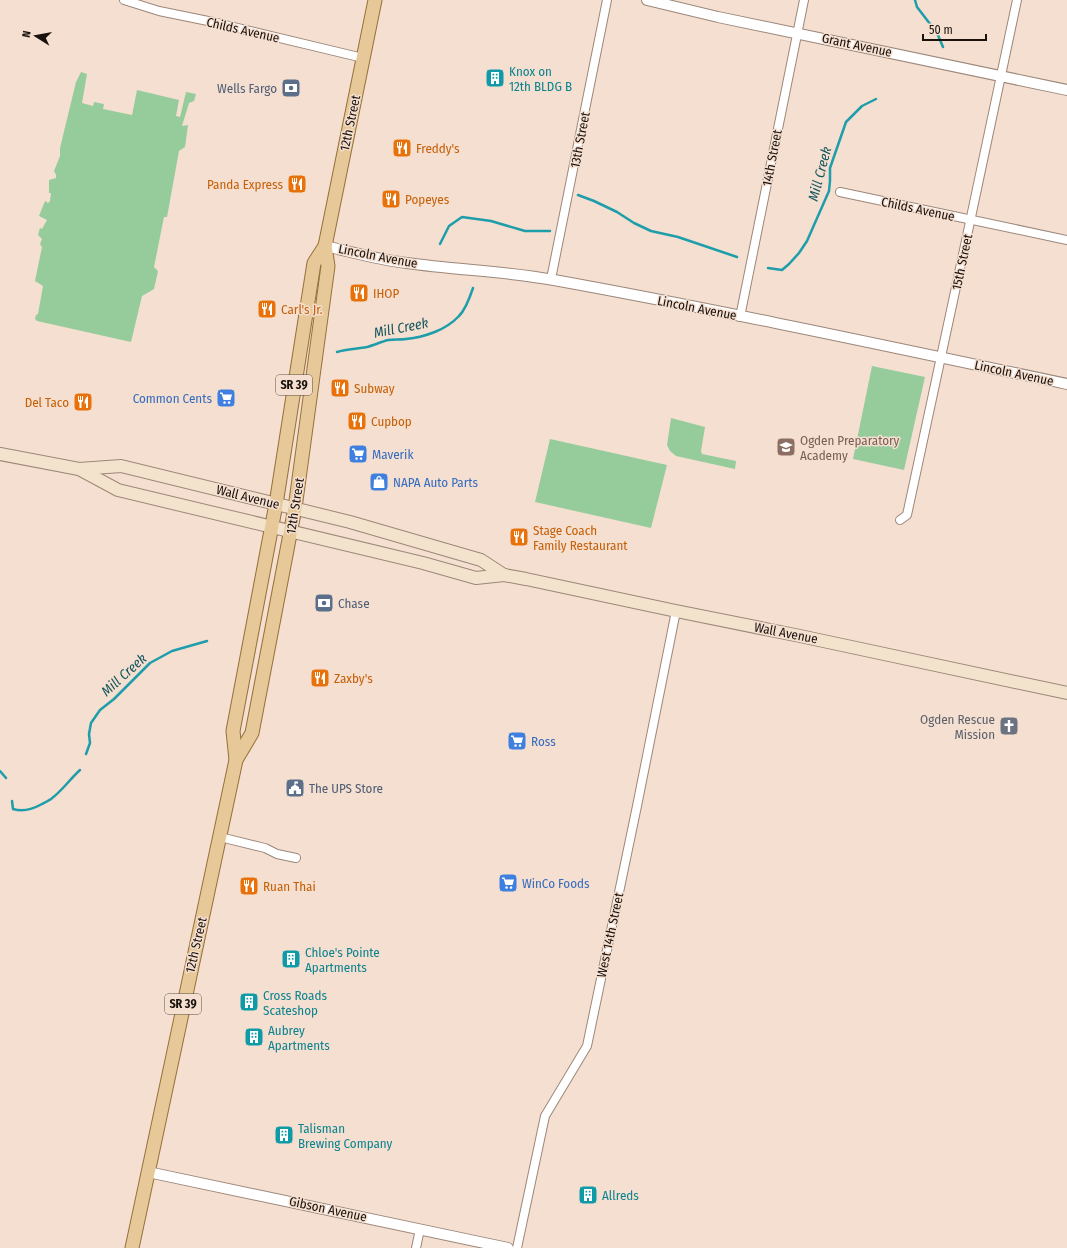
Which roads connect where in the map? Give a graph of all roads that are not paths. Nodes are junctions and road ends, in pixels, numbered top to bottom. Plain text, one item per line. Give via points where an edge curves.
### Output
1 (124, 0) edge
2 (375, 0) edge
3 (607, 0) edge
4 (647, 0) edge
5 (804, 0) edge
6 (1017, 0) edge
7 (796, 33) junction
8 (363, 58) junction
9 (1001, 76) junction
10 (1067, 90) edge
11 (840, 192) dead end
12 (971, 220) junction
13 (1067, 240) edge
14 (325, 246) junction
15 (551, 279) junction
16 (740, 317) junction
17 (942, 358) junction
18 (1067, 384) edge
19 (0, 454) edge
20 (79, 469) junction
21 (276, 504) junction
22 (295, 508) junction
23 (900, 520) dead end
24 (271, 527) junction
25 (291, 532) junction
26 (504, 576) junction
27 (676, 611) junction
28 (1067, 693) edge
29 (236, 760) junction
30 (220, 837) junction
31 (296, 858) dead end
32 (148, 1172) junction
33 (420, 1229) junction
34 (132, 1248) edge
35 (416, 1248) edge
36 (508, 1248) edge
37 (517, 1248) edge

1 - 8 street, Childs Avenue via 159,12 213,22
2 - 8 main road, 12th Street / SR 39
3 - 15 street, 13th Street
4 - 7 street, Grant Avenue
5 - 7 street, 14th Street
6 - 9 street, 15th Street
7 - 9 street, Grant Avenue
7 - 16 street, 14th Street
8 - 14 main road, 12th Street / SR 39
9 - 10 street, Grant Avenue
9 - 12 street, 15th Street
11 - 12 street, Childs Avenue
12 - 13 street, Childs Avenue
12 - 17 street, 15th Street
14 - 15 street, Lincoln Avenue via 406,263
14 - 21 main road, 12th Street / SR 39 via 314,263
14 - 22 main road, 12th Street / SR 39 via 328,266
15 - 16 street, Lincoln Avenue
16 - 17 street, Lincoln Avenue
17 - 18 street, Lincoln Avenue
17 - 23 street, 15th Street via 907,515
19 - 20 main road, Wall Avenue
20 - 21 main road, Wall Avenue via 121,466
20 - 24 main road, Wall Avenue via 118,490
21 - 22 main road, Wall Avenue
21 - 24 main road, 12th Street / SR 39
22 - 25 main road, 12th Street / SR 39
22 - 26 main road, Wall Avenue via 481,560
24 - 25 main road, Wall Avenue
24 - 29 main road, 12th Street / SR 39 via 233,731
25 - 26 main road, Wall Avenue via 476,578
25 - 29 main road, 12th Street / SR 39 via 252,733
26 - 27 main road, Wall Avenue
27 - 28 main road, Wall Avenue
27 - 37 street, West 14th Street via 586,1046 545,1116
29 - 30 main road, 12th Street / SR 39
30 - 31 street
30 - 32 main road, 12th Street / SR 39
32 - 33 street, Gibson Avenue
32 - 34 main road, 12th Street / SR 39
33 - 35 street
33 - 36 street, Gibson Avenue

